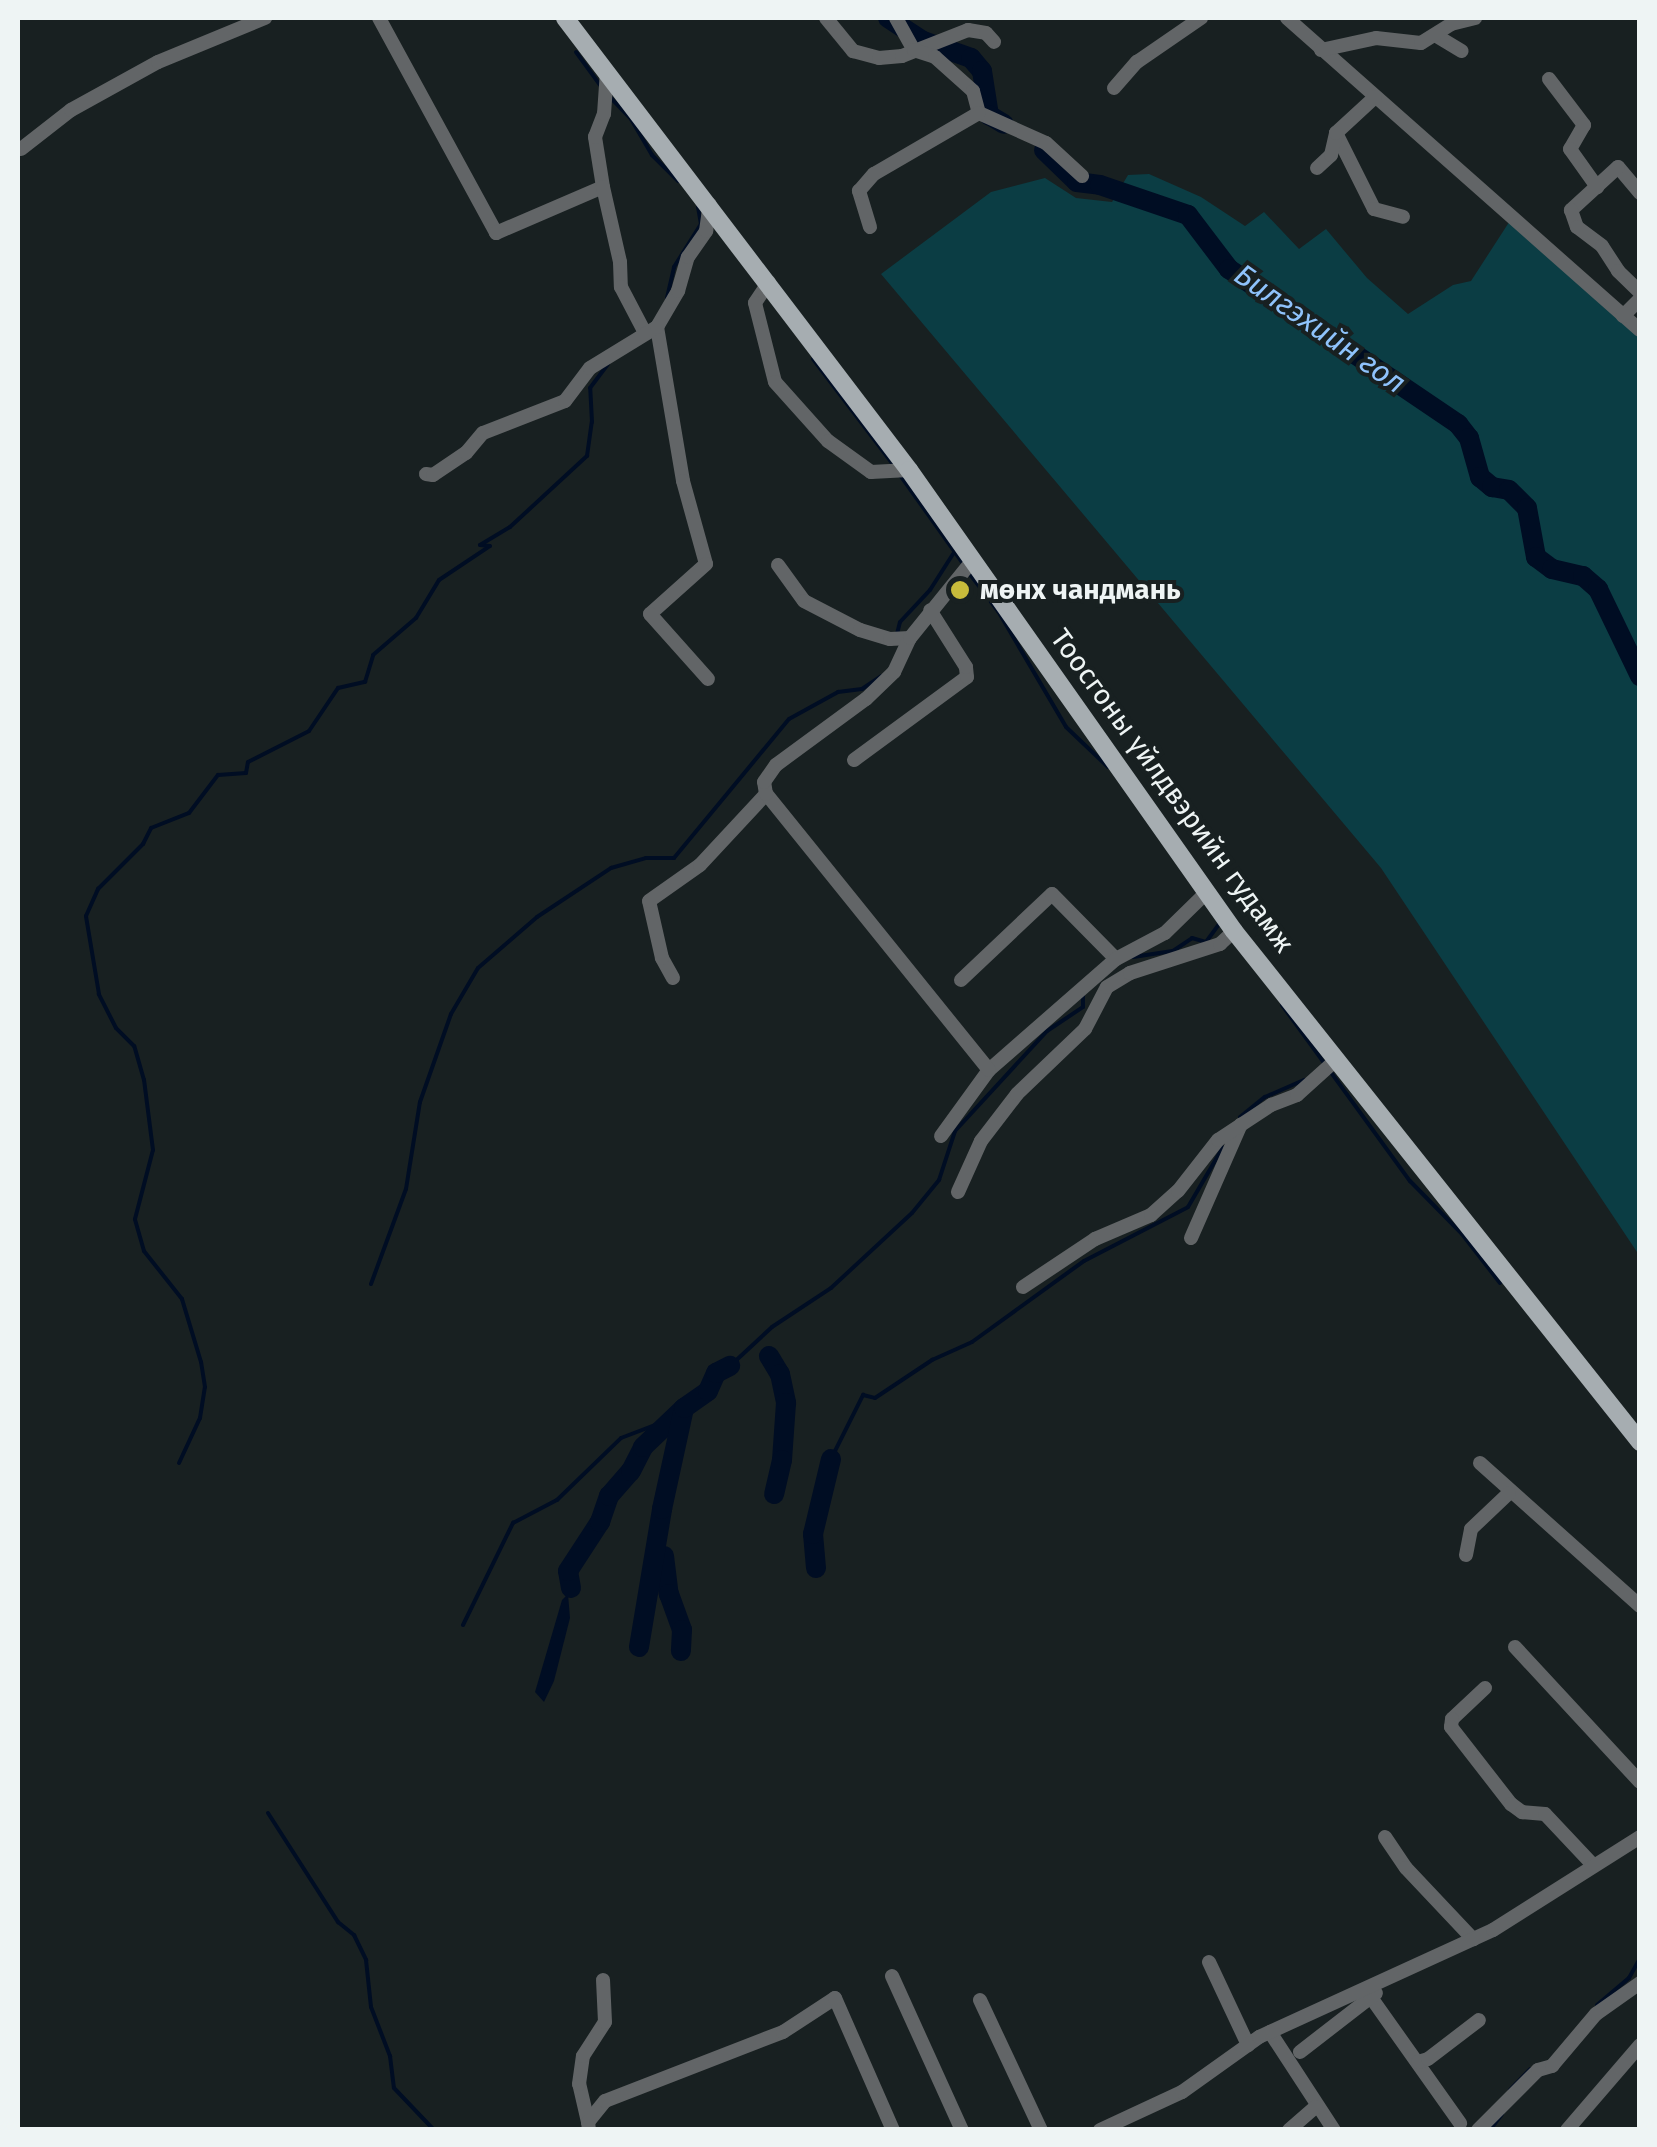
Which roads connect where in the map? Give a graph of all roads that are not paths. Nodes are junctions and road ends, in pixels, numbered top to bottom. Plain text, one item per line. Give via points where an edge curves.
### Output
1 (266, 18) edge
2 (378, 18) edge
3 (565, 18) edge
4 (826, 18) edge
5 (896, 18) edge
6 (1201, 18) edge
7 (1287, 18) edge
8 (1475, 18) edge
9 (1435, 35) junction
10 (994, 42) dead end
11 (918, 48) junction
12 (1320, 50) junction
13 (1462, 51) dead end
14 (606, 75) junction
15 (1549, 80) dead end
16 (1114, 88) dead end
17 (1375, 97) junction
18 (979, 113) junction
19 (1336, 133) junction
20 (21, 150) dead end
21 (1316, 168) dead end
22 (1082, 176) dead end
23 (603, 187) junction
24 (1596, 187) junction
25 (1640, 193) edge
26 (710, 203) junction
27 (1403, 216) dead end
28 (870, 227) dead end
29 (769, 282) junction
30 (1640, 295) edge
31 (1623, 316) junction
32 (650, 329) junction
33 (1640, 330) edge
34 (909, 470) junction
35 (426, 474) dead end
36 (973, 560) junction
37 (778, 565) dead end
38 (930, 610) junction
39 (910, 638) junction
40 (708, 680) dead end
41 (854, 760) dead end
42 (766, 794) junction
43 (1207, 892) junction
44 (1234, 930) junction
45 (1116, 959) junction
46 (672, 978) dead end
47 (961, 980) dead end
48 (1338, 1059) junction
49 (989, 1070) junction
50 (1241, 1123) junction
51 (941, 1136) dead end
52 (958, 1192) dead end
53 (1191, 1238) dead end
54 (1023, 1287) dead end
55 (1640, 1442) edge
56 (1480, 1463) dead end
57 (1510, 1493) junction
58 (1466, 1555) dead end
59 (1640, 1606) edge
60 (1515, 1647) dead end
61 (1485, 1688) dead end
62 (1640, 1782) edge
63 (1385, 1837) dead end
64 (1640, 1837) edge
65 (1593, 1866) junction
66 (1472, 1939) junction
67 (1209, 1962) dead end
68 (1404, 1971) junction
69 (892, 1976) dead end
70 (602, 1980) dead end
71 (1640, 1983) edge
72 (1370, 1996) junction
73 (980, 2000) dead end
74 (1479, 2020) dead end
75 (1270, 2032) junction
76 (1248, 2045) junction
77 (1640, 2045) edge
78 (1300, 2052) dead end
79 (1418, 2062) junction
80 (1315, 2107) junction
81 (1460, 2123) dead end
82 (588, 2126) edge
83 (893, 2130) edge
84 (962, 2130) edge
85 (1041, 2130) edge
86 (1100, 2130) edge
87 (1290, 2130) edge
88 (1334, 2130) edge
89 (1478, 2130) edge
90 (1567, 2130) edge

1 - 20 street via 158,62 71,110
2 - 23 street via 496,233
3 - 14 main road, Тоосгоны үйлдвэрийн гудамж
4 - 11 street via 852,51 878,58
5 - 11 street
6 - 16 street via 1137,62
7 - 12 street
8 - 9 street
9 - 12 street via 1421,43 1376,38
9 - 13 street
10 - 11 street via 968,30
11 - 18 street via 963,80
12 - 17 street
14 - 23 street via 595,136
14 - 26 main road, Тоосгоны үйлдвэрийн гудамж
15 - 24 street via 1584,125 1570,149
17 - 19 street
17 - 31 street
18 - 22 street via 1046,143
18 - 28 street via 874,174 859,190
19 - 21 street via 1331,154
19 - 27 street via 1374,208
23 - 32 street via 621,287
24 - 25 street via 1618,167
24 - 30 street via 1571,210 1578,227
26 - 29 main road, Тоосгоны үйлдвэрийн гудамж
26 - 32 street via 706,231 688,257 678,291
29 - 34 main road, Тоосгоны үйлдвэрийн гудамж
29 - 34 street via 755,303 775,382 828,441 870,472
30 - 31 street
31 - 33 street
32 - 35 street via 590,368 565,401 483,433 466,453
32 - 40 street via 706,564 650,614
34 - 36 main road, Тоосгоны үйлдвэрийн гудамж
36 - 38 street
36 - 43 main road, Тоосгоны үйлдвэрийн гудамж
37 - 39 street via 804,600 860,630 890,640
38 - 39 street
38 - 41 street via 967,677
39 - 42 street via 894,672 866,699 768,773
42 - 46 street via 700,865 648,901
42 - 49 street
43 - 44 main road, Тоосгоны үйлдвэрийн гудамж
43 - 45 street via 1165,933
44 - 48 main road, Тоосгоны үйлдвэрийн гудамж
44 - 52 street via 1220,944 1107,987 1085,1028 1017,1094 980,1142
45 - 47 street via 1052,894
45 - 49 street
48 - 50 street via 1298,1095
48 - 55 main road, Тоосгоны үйлдвэрийн гудамж
49 - 51 street
50 - 53 street
50 - 54 street via 1204,1153 1151,1216 1095,1239
56 - 57 street
57 - 58 street via 1471,1528
57 - 59 street
60 - 62 street
61 - 65 street via 1450,1727 1511,1804 1545,1814
63 - 66 street
64 - 65 street
65 - 66 street
66 - 68 street
67 - 76 street
68 - 72 street
68 - 75 street
69 - 84 street
70 - 82 street via 605,2022 581,2067
71 - 89 street via 1596,2014 1552,2066 1538,2070
72 - 78 street
72 - 79 street
73 - 85 street
74 - 79 street
75 - 76 street
75 - 80 street
76 - 86 street via 1182,2092
77 - 90 street
79 - 81 street
80 - 87 street
80 - 88 street
82 - 83 street via 605,2100 783,2032 834,1998

